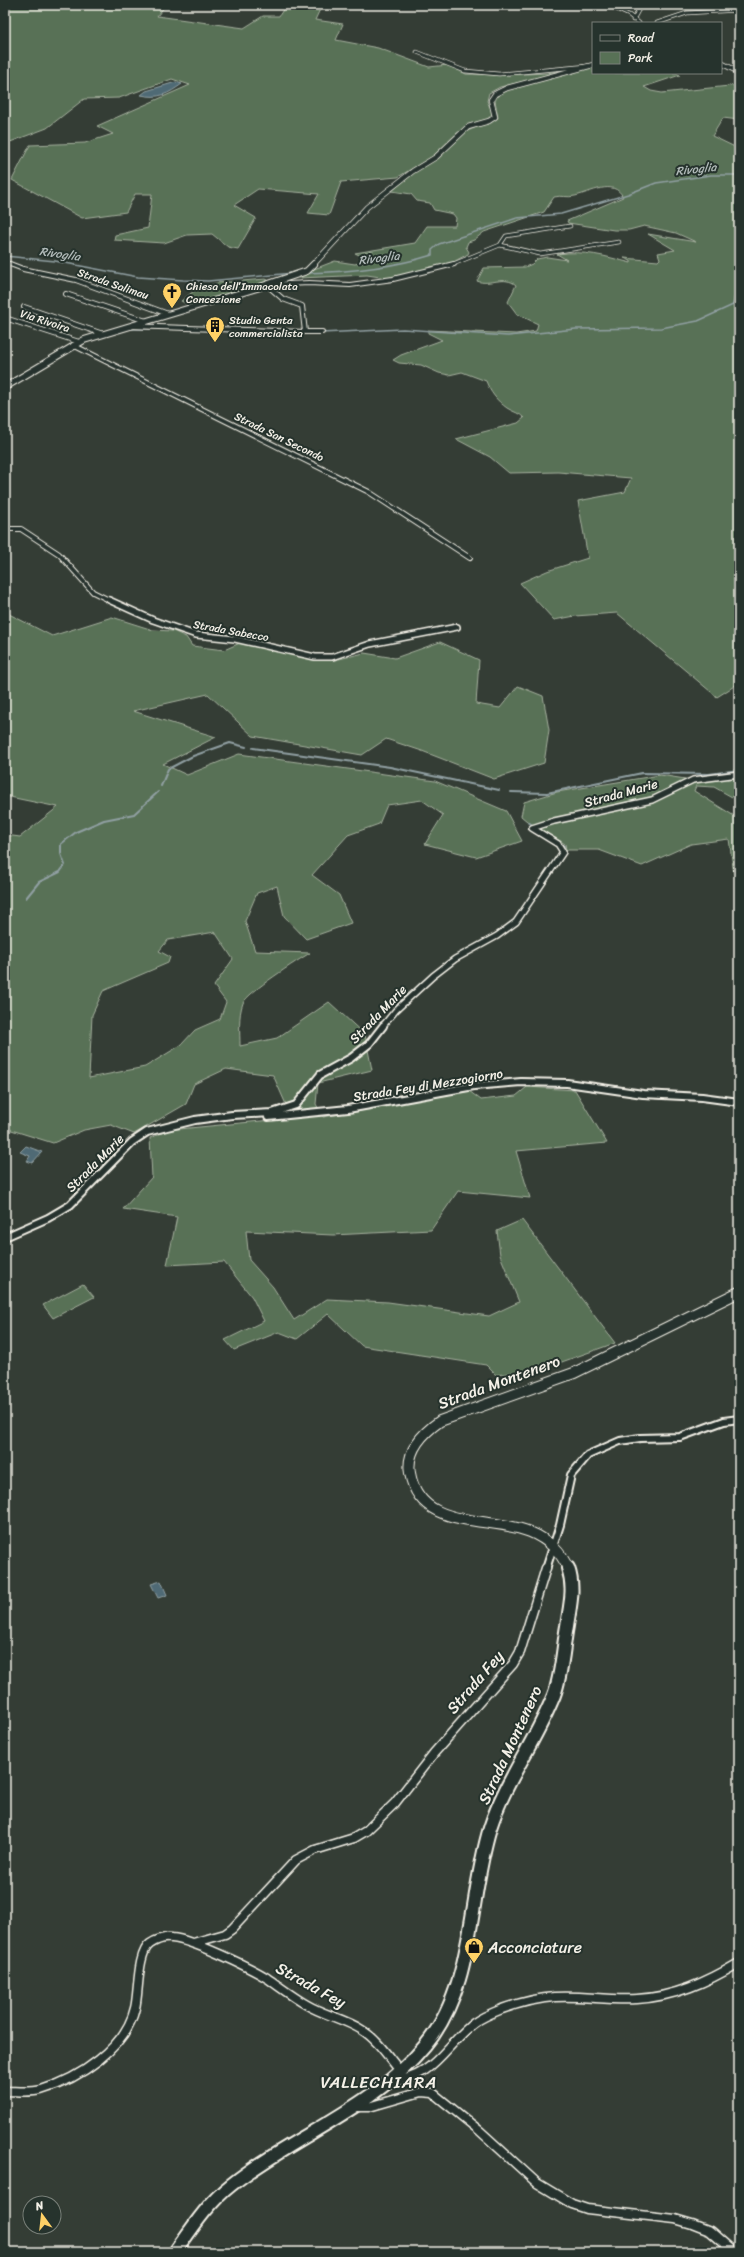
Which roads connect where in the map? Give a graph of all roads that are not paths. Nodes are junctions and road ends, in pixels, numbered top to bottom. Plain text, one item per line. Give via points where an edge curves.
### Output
1 (607, 5) edge
2 (633, 5) edge
3 (739, 10) edge
4 (633, 20) junction
5 (637, 22) edge
6 (659, 22) edge
7 (417, 52) dead end
8 (722, 64) edge
9 (592, 66) edge
10 (739, 72) edge
11 (570, 226) dead end
12 (619, 242) dead end
13 (500, 245) junction
14 (5, 262) edge
15 (267, 285) junction
16 (66, 294) dead end
17 (24, 307) dead end
18 (168, 314) junction
19 (5, 318) edge
20 (146, 321) junction
21 (128, 326) junction
22 (304, 332) junction
23 (322, 332) dead end
24 (103, 334) junction
25 (79, 342) junction
26 (73, 345) junction
27 (5, 388) edge
28 (5, 529) edge
29 (470, 558) dead end
30 (457, 627) dead end
31 (739, 774) edge
32 (739, 1102) edge
33 (241, 1114) junction
34 (5, 1237) edge
35 (739, 1292) edge
36 (739, 1419) edge
37 (553, 1546) junction
38 (193, 1943) junction
39 (739, 1963) edge
40 (401, 2072) junction
41 (390, 2081) junction
42 (5, 2092) edge
43 (350, 2107) junction
44 (175, 2252) edge
45 (734, 2252) edge

1 - 4 street via 624,12
2 - 4 street via 639,10
3 - 6 street via 685,13
4 - 5 street
7 - 9 street via 465,71 525,73
8 - 10 street
9 - 15 street via 514,86 495,94 491,100 495,116 489,121 468,127 436,157 414,170 367,207 313,266 304,272
11 - 13 street via 506,236
12 - 13 street via 540,254
13 - 15 street via 446,267 393,279 340,285
14 - 18 street, Strada Salimau via 23,269 76,280
15 - 18 street
15 - 22 street via 283,299 302,306
16 - 20 street
17 - 24 street
18 - 20 street
19 - 25 street, Via Rivoira
20 - 21 street
21 - 22 street
21 - 24 street
22 - 23 street
24 - 25 street
25 - 26 street
26 - 27 street
26 - 29 street, Strada San Secondo via 369,492
28 - 30 street, Strada Sabecco via 21,529 59,554 93,592 153,620 196,635 332,658 370,644
31 - 33 street, Strada Marie via 693,780 652,800 532,828 558,844 563,852 516,922 497,936 455,959 433,976 396,1010 369,1044 351,1058 320,1075 296,1105 272,1113
32 - 33 street, Strada Fey di Mezzogiorno via 643,1094 567,1083 521,1082 474,1086 312,1113 255,1117
33 - 34 street, Strada Marie via 195,1120 147,1132 132,1142 70,1205
35 - 37 street, Strada Montenero via 574,1372 440,1421 416,1441 408,1456 407,1465 412,1484 428,1504 441,1513 466,1521 520,1528
36 - 37 street, Strada Fey via 724,1421 680,1437 630,1439 588,1455 571,1475
37 - 38 street, Strada Fey via 520,1652 513,1664 448,1736 395,1803 366,1832 315,1850 296,1860 225,1934
37 - 40 street, Strada Montenero via 572,1573 573,1587 558,1680 545,1716 501,1799 489,1832 455,1991 432,2038
38 - 40 street, Strada Fey via 265,1977 307,2004 362,2030 378,2044
38 - 42 street, Strada Fey via 172,1938 161,1939 148,1945 141,1958 136,2005 130,2024 119,2040 83,2069 55,2085 40,2090
39 - 41 street via 700,1985 661,1996 620,1999 553,1995 519,2003 475,2022 417,2077 404,2082
40 - 41 street, Strada Montenero
41 - 43 street, Strada Montenero
43 - 44 street, Strada Montenero via 256,2166 231,2185 192,2224
43 - 45 street via 369,2107 428,2091 480,2131 537,2183 572,2204 587,2209 668,2218 692,2224 710,2231

